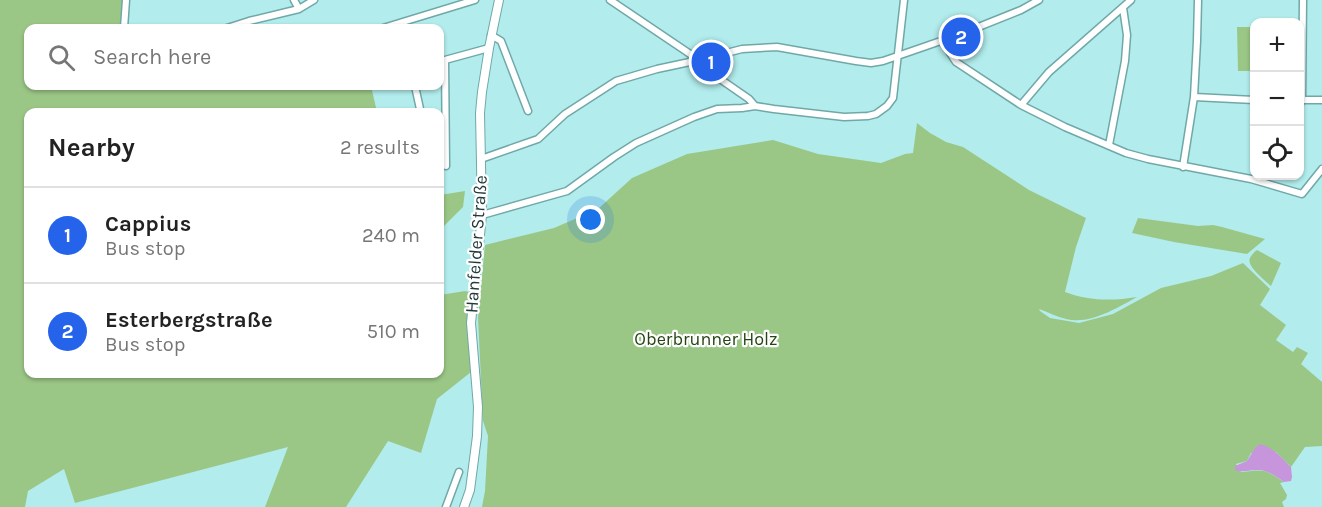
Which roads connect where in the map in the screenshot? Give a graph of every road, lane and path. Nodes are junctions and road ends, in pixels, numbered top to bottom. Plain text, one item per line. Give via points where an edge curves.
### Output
1 (126, 0) edge
2 (294, 0) edge
3 (314, 0) edge
4 (475, 0) edge
5 (499, 0) edge
6 (610, 0) edge
7 (904, 0) edge
8 (1039, 0) edge
9 (1131, 0) edge
10 (1198, 0) edge
11 (1303, 0) edge
12 (1123, 8) junction
13 (299, 9) junction
14 (124, 24) edge
15 (240, 24) edge
16 (396, 24) edge
17 (491, 35) junction
18 (942, 41) junction
19 (489, 48) junction
20 (899, 55) junction
21 (444, 60) edge
22 (699, 60) junction
23 (1301, 72) edge
24 (416, 90) edge
25 (443, 90) edge
26 (1194, 97) junction
27 (1250, 100) edge
28 (1322, 100) edge
29 (1304, 101) edge
30 (1021, 105) junction
31 (755, 106) junction
32 (420, 108) edge
33 (444, 108) edge
34 (528, 111) dead end
35 (444, 114) edge
36 (1109, 145) junction
37 (481, 159) junction
38 (446, 166) dead end
39 (1183, 167) junction
40 (1322, 169) edge
41 (1250, 177) edge
42 (1264, 180) edge
43 (482, 214) junction
44 (459, 472) dead end
45 (470, 490) junction
46 (446, 507) edge
47 (464, 507) edge
48 (471, 507) edge

1 - 14 street
2 - 13 street
3 - 13 street
4 - 16 street
5 - 17 street, Hanfelder Straße
6 - 22 street
7 - 20 street
8 - 18 street
9 - 12 street
10 - 26 street
11 - 23 street
12 - 30 street via 1049,72
12 - 36 street via 1125,61
13 - 15 street
17 - 19 street, Hanfelder Straße
17 - 34 street via 501,41
18 - 20 street
18 - 30 street via 956,62
19 - 21 street
19 - 37 street, Hanfelder Straße via 480,113
20 - 22 street via 871,63 777,47
20 - 31 street via 893,98 876,114 844,117
22 - 31 street
22 - 37 street via 616,81 565,114 538,139
24 - 32 street
25 - 33 street
26 - 27 street
26 - 39 street
28 - 29 street
30 - 36 street
31 - 43 street via 717,109 694,117 636,143 567,191
35 - 38 street
36 - 39 street
37 - 43 street, Hanfelder Straße
39 - 41 street
40 - 42 street via 1302,194
43 - 45 street, Hanfelder Straße via 471,323 477,436
44 - 46 street
45 - 47 street, Hanfelder Straße
45 - 48 street, Hanfelder Straße

